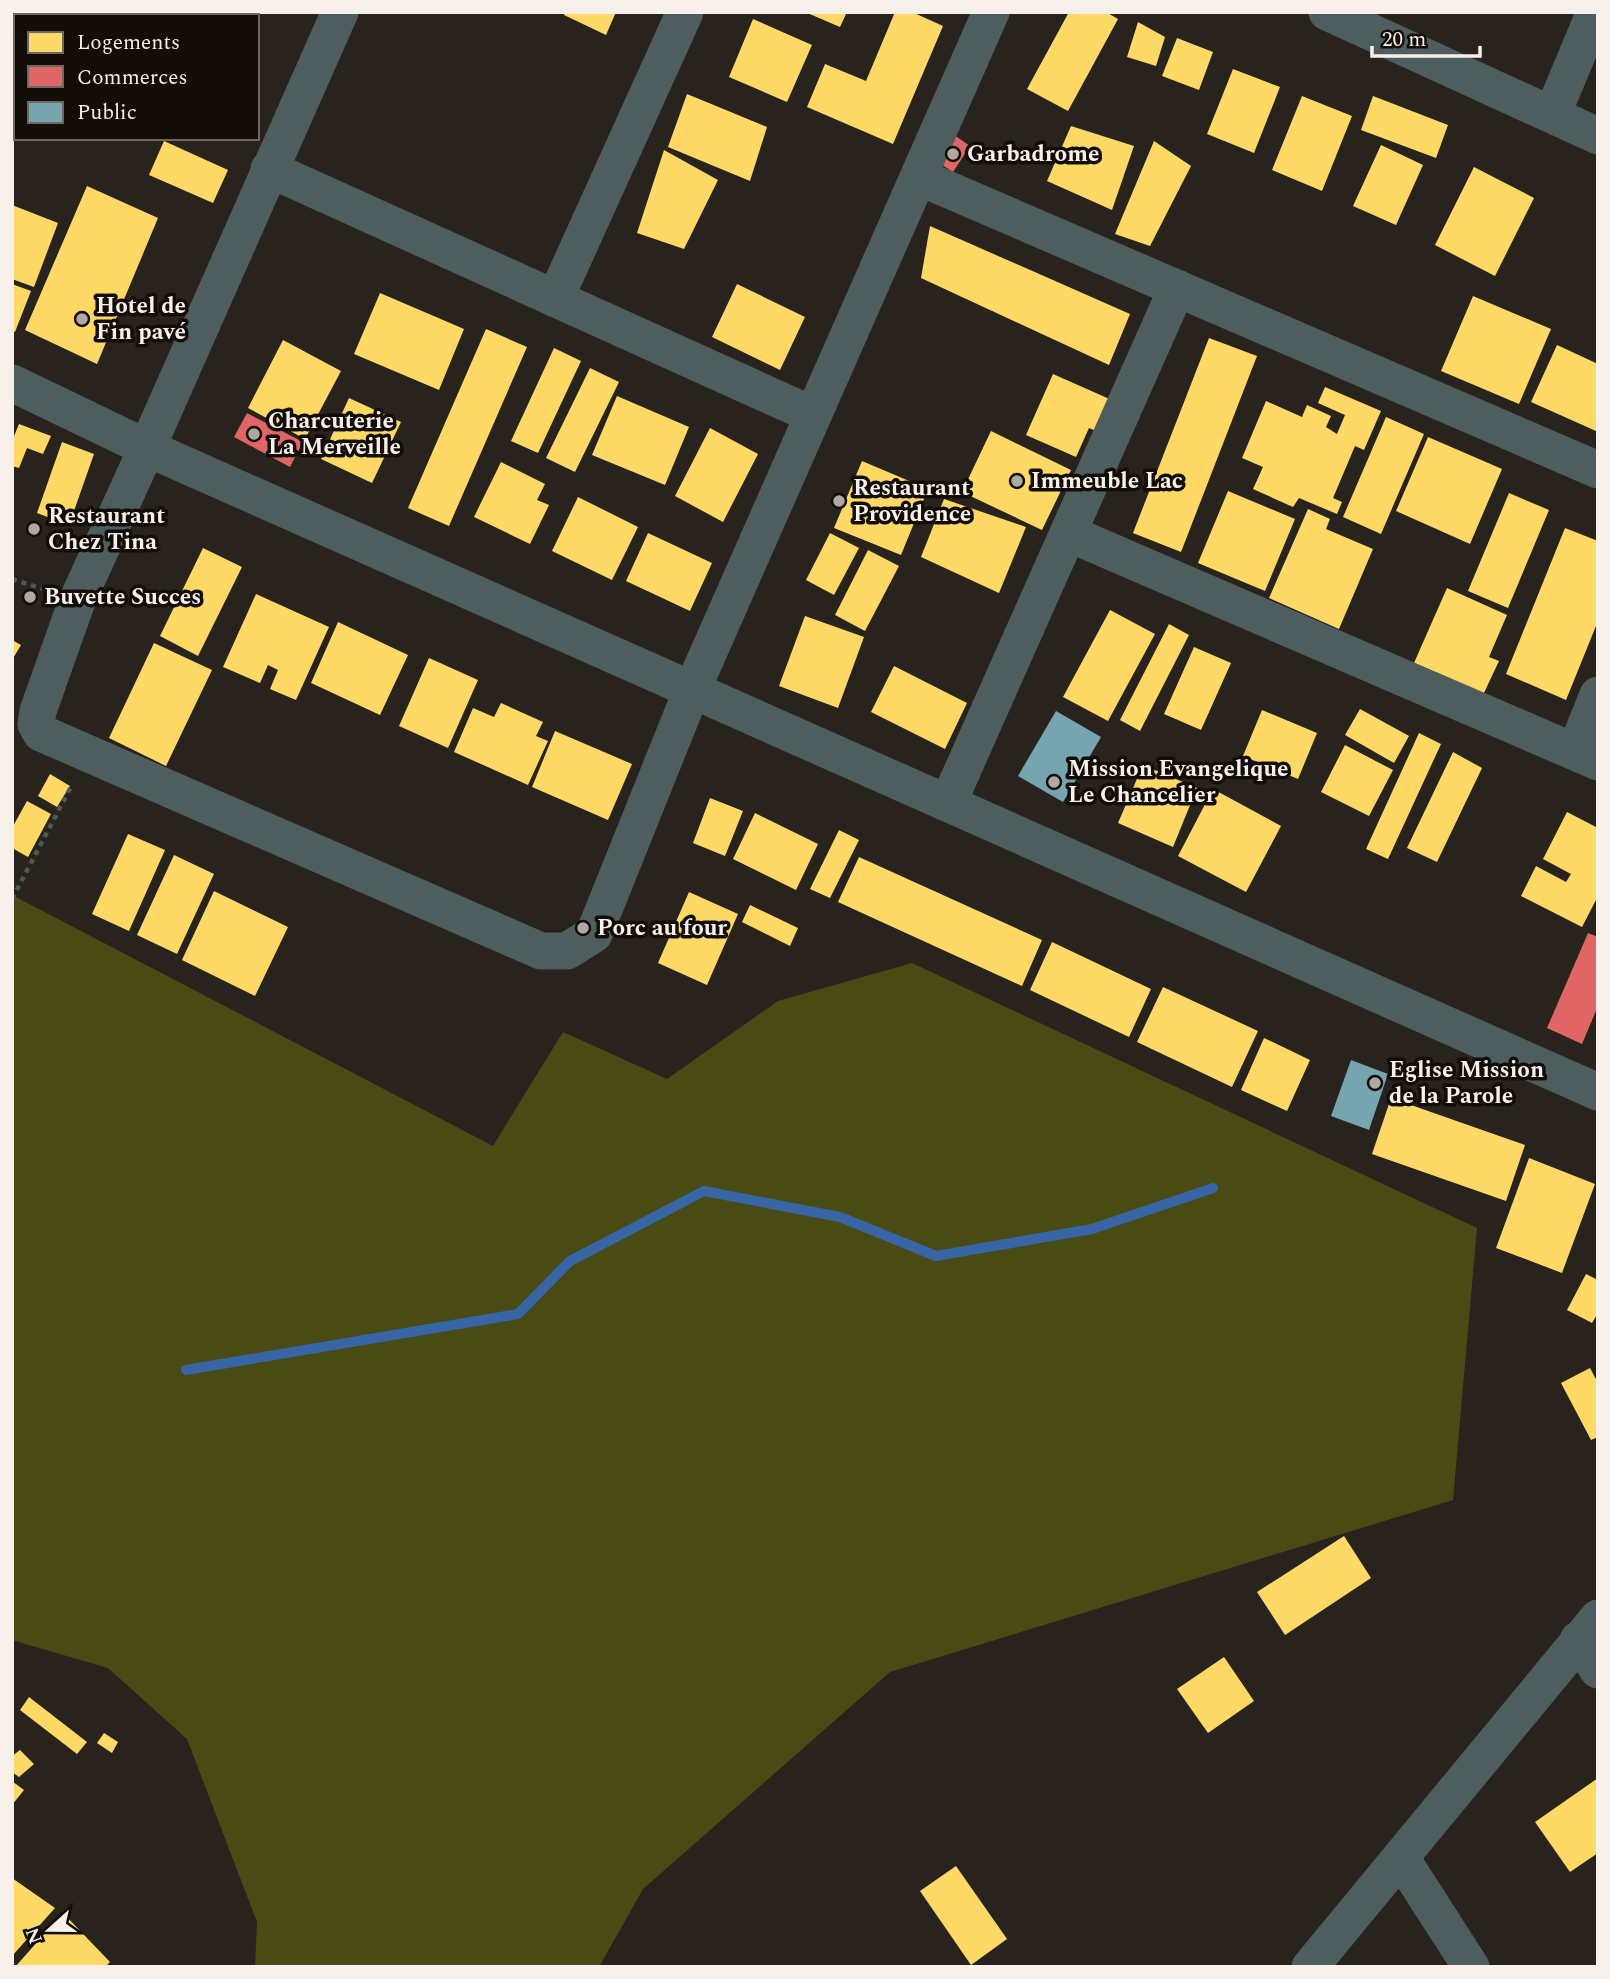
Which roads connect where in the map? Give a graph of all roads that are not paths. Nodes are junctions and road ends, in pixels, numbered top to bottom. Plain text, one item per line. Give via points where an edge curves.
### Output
1 (340, 12) edge
2 (685, 12) edge
3 (991, 12) edge
4 (1327, 12) edge
5 (1595, 12) edge
6 (1552, 115) junction
7 (1598, 136) edge
8 (269, 169) junction
9 (919, 177) junction
10 (1177, 288) junction
11 (555, 299) junction
12 (12, 383) edge
13 (813, 415) junction
14 (147, 448) junction
15 (1598, 470) edge
16 (1068, 533) junction
17 (692, 690) junction
18 (1598, 695) edge
19 (1586, 757) edge
20 (948, 803) junction
21 (1598, 1092) edge
22 (1588, 1629) edge
23 (1598, 1670) edge
24 (1401, 1858) junction
25 (1310, 1967) edge
26 (1471, 1967) edge

1 - 8 street
2 - 11 street
3 - 9 street
4 - 6 street
5 - 6 street
6 - 7 street
8 - 11 street
8 - 14 street
9 - 10 street
9 - 13 street
10 - 15 street
10 - 16 street
11 - 13 street
12 - 14 street
13 - 17 street
14 - 17 street
14 - 17 street via 77,601 38,711 36,724 41,733 541,951 567,951 594,934
16 - 19 street
16 - 20 street
17 - 20 street
18 - 19 street
20 - 21 street
22 - 23 street
22 - 24 street
24 - 25 street
24 - 26 street

